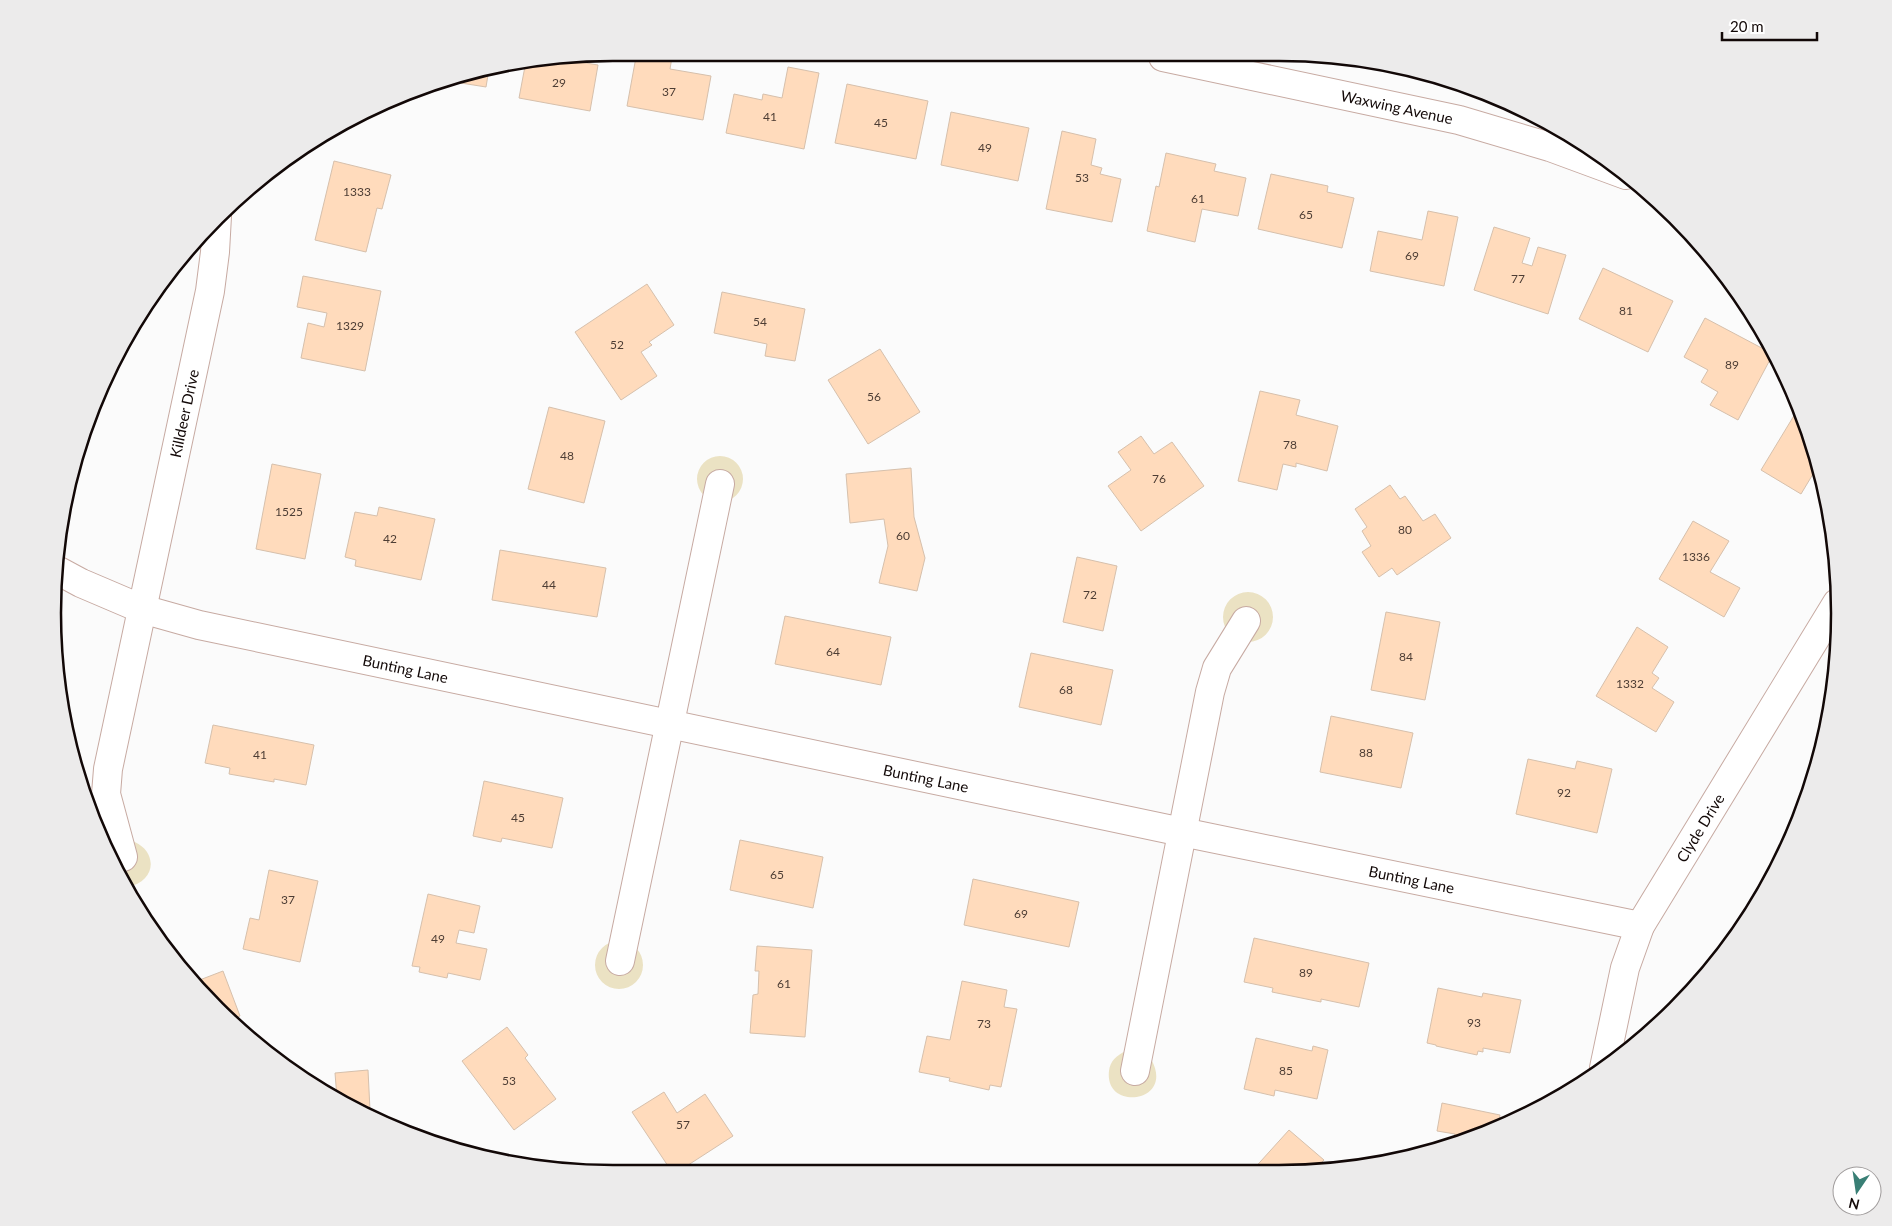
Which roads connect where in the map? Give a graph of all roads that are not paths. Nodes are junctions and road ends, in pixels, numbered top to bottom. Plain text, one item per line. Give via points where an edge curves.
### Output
1 (1182, 61) edge
2 (1604, 167) edge
3 (216, 230) edge
4 (720, 484) dead end
5 (62, 573) edge
6 (142, 609) junction
7 (1831, 613) edge
8 (1246, 621) dead end
9 (670, 724) junction
10 (1182, 832) junction
11 (123, 857) dead end
12 (1640, 926) junction
13 (620, 961) dead end
14 (1606, 1057) edge
15 (1135, 1071) dead end

1 - 2 street, Waxwing Avenue via 1459,120
3 - 6 street, Killdeer Drive via 210,291
4 - 9 street
5 - 6 street, Bunting Lane
6 - 9 street, Bunting Lane via 200,625
6 - 11 street via 108,769 106,794
7 - 12 street, Clyde Drive
8 - 10 street via 1217,668
9 - 10 street, Bunting Lane
9 - 13 street
10 - 12 street, Bunting Lane
10 - 15 street
12 - 14 street, Clyde Drive via 1625,968

